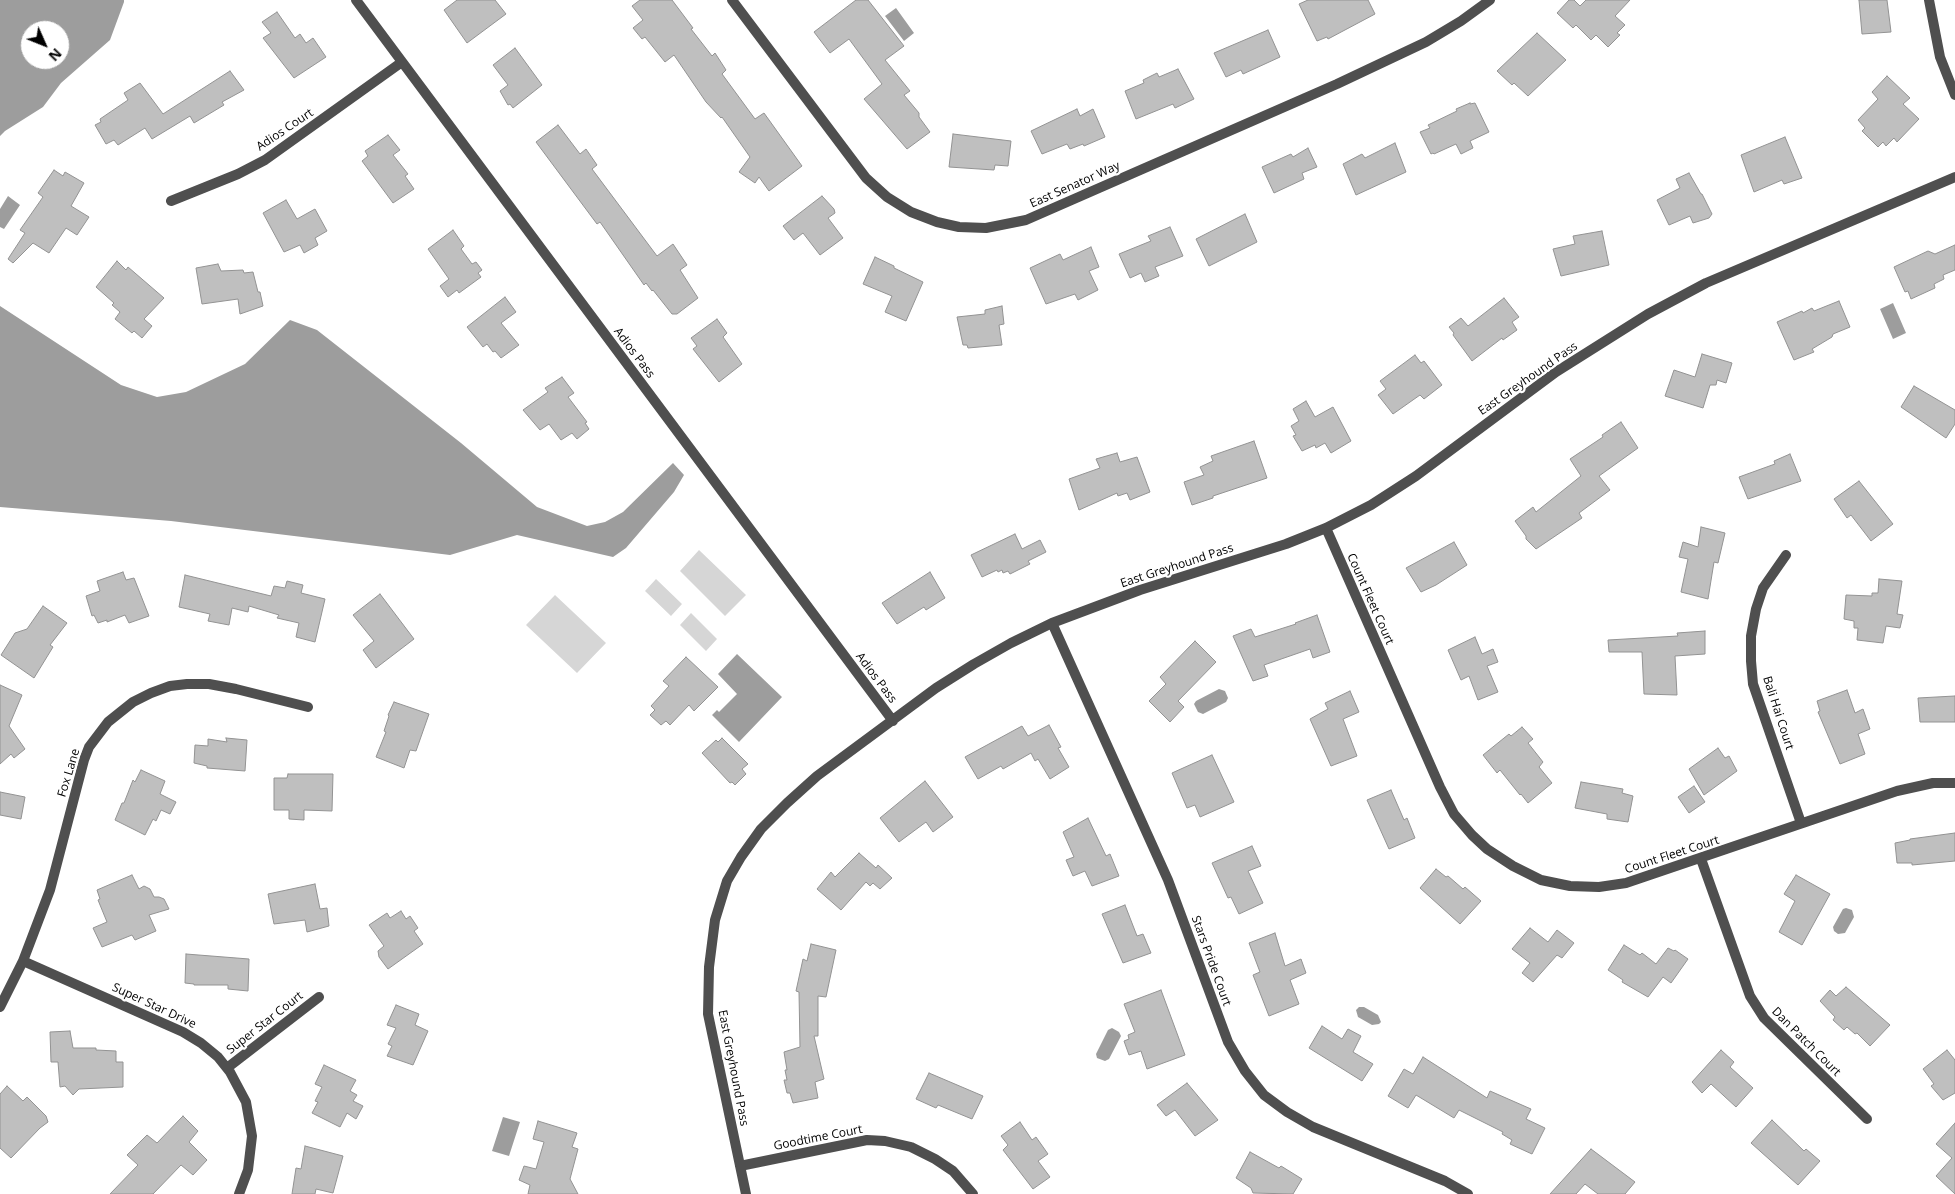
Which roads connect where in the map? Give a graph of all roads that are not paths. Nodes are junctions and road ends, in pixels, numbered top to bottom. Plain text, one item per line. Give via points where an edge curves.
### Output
1 (356, 0) edge
2 (732, 0) edge
3 (1490, 0) edge
4 (1930, 0) edge
5 (402, 62) junction
6 (1955, 95) edge
7 (1955, 176) edge
8 (172, 201) dead end
9 (1326, 528) junction
10 (1786, 555) dead end
11 (1052, 623) junction
12 (308, 707) dead end
13 (893, 721) junction
14 (1955, 782) edge
15 (1801, 823) junction
16 (1701, 859) junction
17 (23, 961) junction
18 (319, 997) dead end
19 (0, 1007) edge
20 (227, 1068) junction
21 (1867, 1119) dead end
22 (740, 1166) junction
23 (240, 1194) edge
24 (746, 1194) edge
25 (973, 1194) edge
26 (1468, 1194) edge

1 - 5 street, Adios Pass
2 - 3 street, East Senator Way via 866,178 887,197 911,212 938,222 986,228 1026,220 1337,84 1426,42
4 - 6 street via 1940,57
5 - 8 street, Adios Court via 264,160
5 - 13 street, Adios Pass
7 - 9 street, East Greyhound Pass via 1706,283 1648,314 1556,372 1416,476 1371,505
9 - 11 street, East Greyhound Pass
9 - 16 street, Count Fleet Court via 1440,787 1454,814 1472,836 1528,874 1570,886 1626,884
10 - 15 street, Bali Hai Court via 1763,588 1751,636 1750,661 1754,684
11 - 13 street, East Greyhound Pass via 974,664
11 - 26 street, Stars Pride Court via 1168,880 1228,1042 1245,1071 1264,1095 1313,1127 1445,1181
12 - 17 street, Fox Lane via 209,684 188,684 151,693 120,711 89,747 50,890
13 - 22 street, East Greyhound Pass via 786,802 761,829 727,881 715,920 708,1014
14 - 15 street, Count Fleet Court via 1897,791
15 - 16 street, Count Fleet Court
16 - 21 street, Dan Patch Court via 1750,996 1764,1018
17 - 19 street, Fox Lane
17 - 20 street, Super Star Drive via 183,1032 201,1042
18 - 20 street, Super Star Court
20 - 23 street, Super Star Drive via 246,1102 252,1136 248,1170
22 - 24 street, East Greyhound Pass
22 - 25 street, Goodtime Court via 867,1140 885,1140 911,1147 935,1159 953,1171

